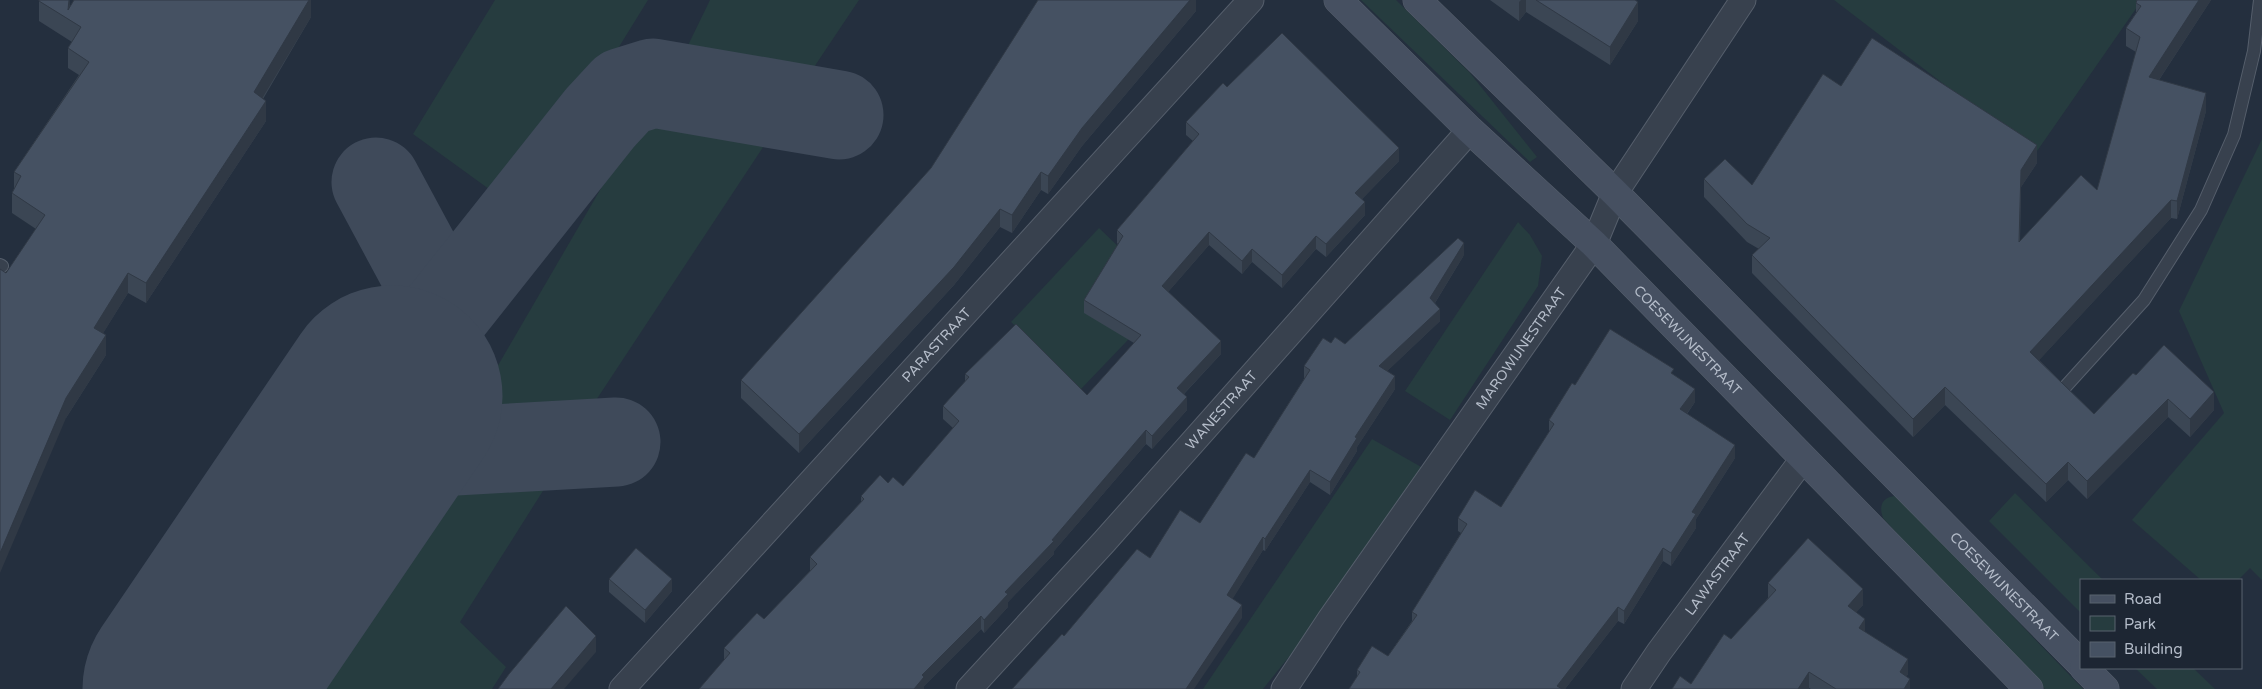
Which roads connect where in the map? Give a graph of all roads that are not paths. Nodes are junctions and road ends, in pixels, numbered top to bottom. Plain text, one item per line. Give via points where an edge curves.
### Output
1 (1251, 0) edge
2 (1338, 0) edge
3 (1418, 0) edge
4 (1743, 0) edge
5 (2260, 0) edge
6 (1470, 130) junction
7 (1615, 194) junction
8 (1594, 244) junction
9 (2066, 386) edge
10 (1803, 459) junction
11 (2080, 663) edge
12 (2085, 669) edge
13 (622, 689) edge
14 (969, 689) edge
15 (1284, 689) edge
16 (1634, 689) edge
17 (2029, 689) edge
18 (2105, 689) edge

1 - 13 street, PARASTRAAT
2 - 6 main road, COESEWIJNESTRAAT
3 - 7 main road, COESEWIJNESTRAAT
4 - 7 street, MAROWIJNESTRAAT
5 - 9 lane via 2254,51 2234,135 2201,210 2144,300
6 - 8 main road, COESEWIJNESTRAAT
6 - 14 street, WANESTRAAT
7 - 8 street, MAROWIJNESTRAAT
7 - 11 main road, COESEWIJNESTRAAT
8 - 10 main road, COESEWIJNESTRAAT
8 - 15 street, MAROWIJNESTRAAT
10 - 16 street, LAWASTRAAT
10 - 17 main road, COESEWIJNESTRAAT
12 - 18 main road

